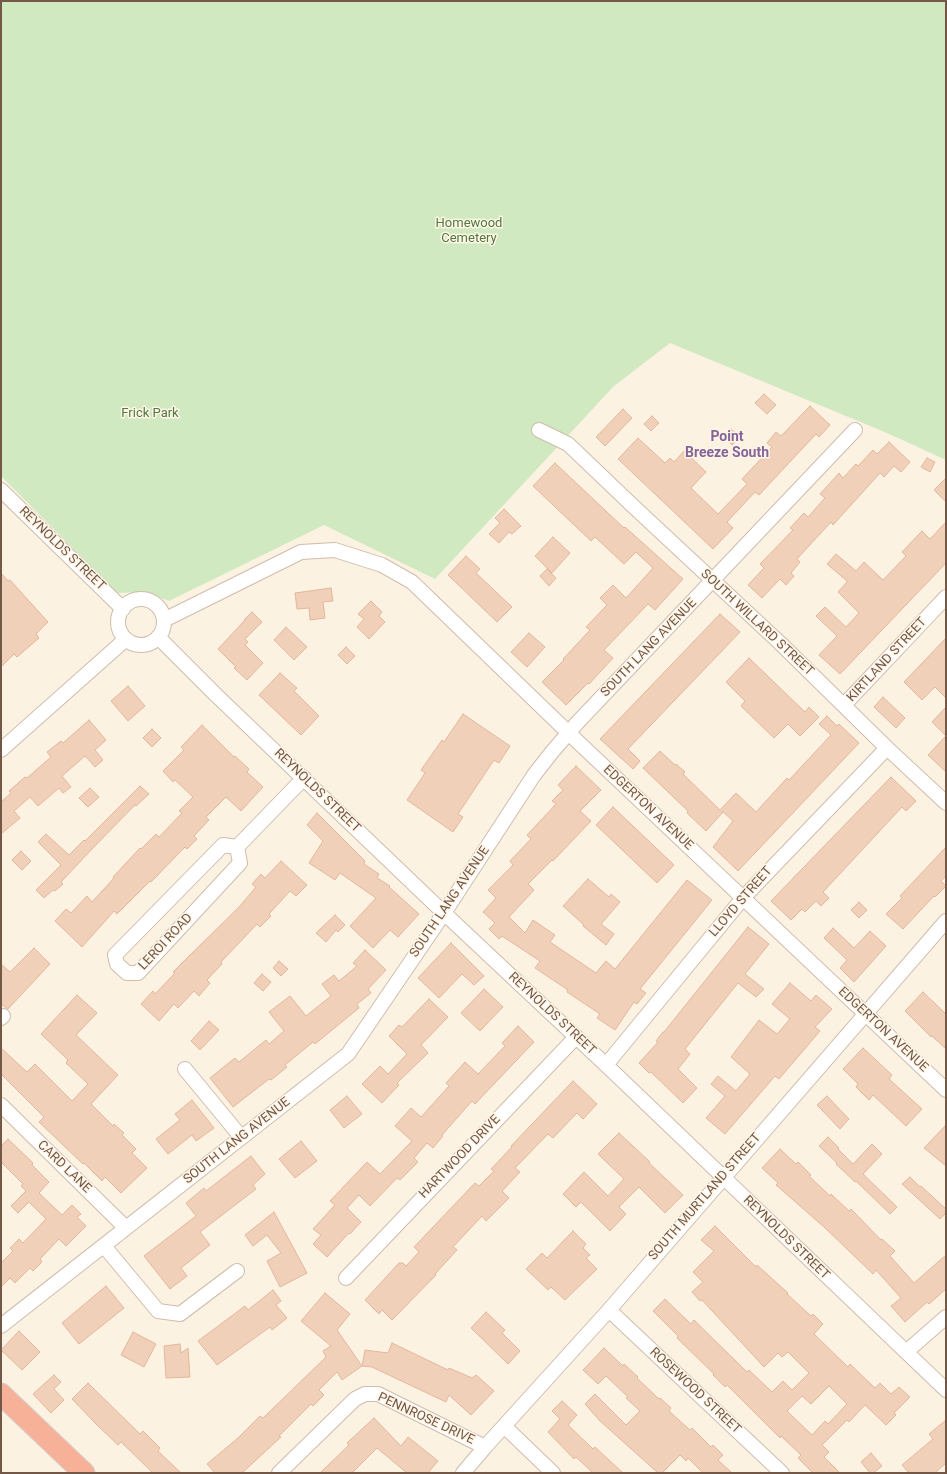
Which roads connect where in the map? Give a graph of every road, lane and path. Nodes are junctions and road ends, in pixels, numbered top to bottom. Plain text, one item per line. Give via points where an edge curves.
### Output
1 (539, 430) dead end
2 (855, 430) dead end
3 (1, 490) edge
4 (712, 581) junction
5 (946, 597) edge
6 (123, 609) junction
7 (164, 620) junction
8 (158, 637) junction
9 (126, 639) junction
10 (844, 705) junction
11 (568, 732) junction
12 (887, 748) junction
13 (1, 750) edge
14 (304, 778) junction
15 (946, 802) edge
16 (237, 847) junction
17 (743, 898) junction
18 (444, 913) junction
19 (946, 920) edge
20 (865, 1013) junction
21 (576, 1037) junction
22 (606, 1065) junction
23 (185, 1069) dead end
24 (946, 1090) edge
25 (1, 1105) edge
26 (241, 1138) junction
27 (722, 1178) junction
28 (126, 1228) junction
29 (104, 1246) junction
30 (237, 1271) dead end
31 (346, 1278) dead end
32 (609, 1310) junction
33 (946, 1317) edge
34 (1, 1326) edge
35 (906, 1352) junction
36 (946, 1390) edge
37 (1, 1394) edge
38 (504, 1426) junction
39 (485, 1447) junction
40 (84, 1473) edge
41 (279, 1473) edge
42 (463, 1473) edge
43 (553, 1473) edge
44 (782, 1473) edge

1 - 4 street, SOUTH WILLARD STREET via 568,444
2 - 4 street, SOUTH LANG AVENUE
3 - 6 street, REYNOLDS STREET
4 - 10 street, SOUTH WILLARD STREET
4 - 11 street, SOUTH LANG AVENUE
5 - 10 street, KIRTLAND STREET
6 - 7 street via 135,600 148,600 161,610
6 - 9 street via 118,620 119,628
7 - 8 street via 163,629
7 - 11 street, EDGERTON AVENUE via 301,552 335,550 382,564 412,582
8 - 9 street via 144,644 136,644
8 - 14 street, REYNOLDS STREET
9 - 13 street
10 - 12 street, SOUTH WILLARD STREET
11 - 17 street, EDGERTON AVENUE
11 - 18 street, SOUTH LANG AVENUE via 534,775
12 - 15 street, SOUTH WILLARD STREET
12 - 17 street, LLOYD STREET
14 - 16 street
14 - 18 street, REYNOLDS STREET
16 - 16 street, LEROI ROAD via 223,845 115,955 117,964 127,973 138,973 240,863
17 - 20 street, EDGERTON AVENUE
17 - 22 street, LLOYD STREET
18 - 21 street, REYNOLDS STREET
18 - 26 street, SOUTH LANG AVENUE via 348,1054
19 - 20 street, SOUTH MURTLAND STREET
20 - 24 street, EDGERTON AVENUE
20 - 27 street, SOUTH MURTLAND STREET
21 - 22 street, REYNOLDS STREET
21 - 31 street, HARTWOOD DRIVE
22 - 27 street, REYNOLDS STREET
23 - 26 street
25 - 28 street, CARD LANE
26 - 28 street, SOUTH LANG AVENUE
27 - 32 street, SOUTH MURTLAND STREET
27 - 35 street, REYNOLDS STREET
28 - 29 street, SOUTH LANG AVENUE
29 - 30 street via 158,1310 180,1314
29 - 34 street, SOUTH LANG AVENUE
32 - 38 street, SOUTH MURTLAND STREET
32 - 44 street, ROSEWOOD STREET
33 - 35 street
35 - 36 street, REYNOLDS STREET
37 - 40 highway
38 - 39 street, SOUTH MURTLAND STREET
38 - 43 street
39 - 41 street, PENNROSE DRIVE via 378,1394 365,1394 355,1399
39 - 42 street, SOUTH MURTLAND STREET

